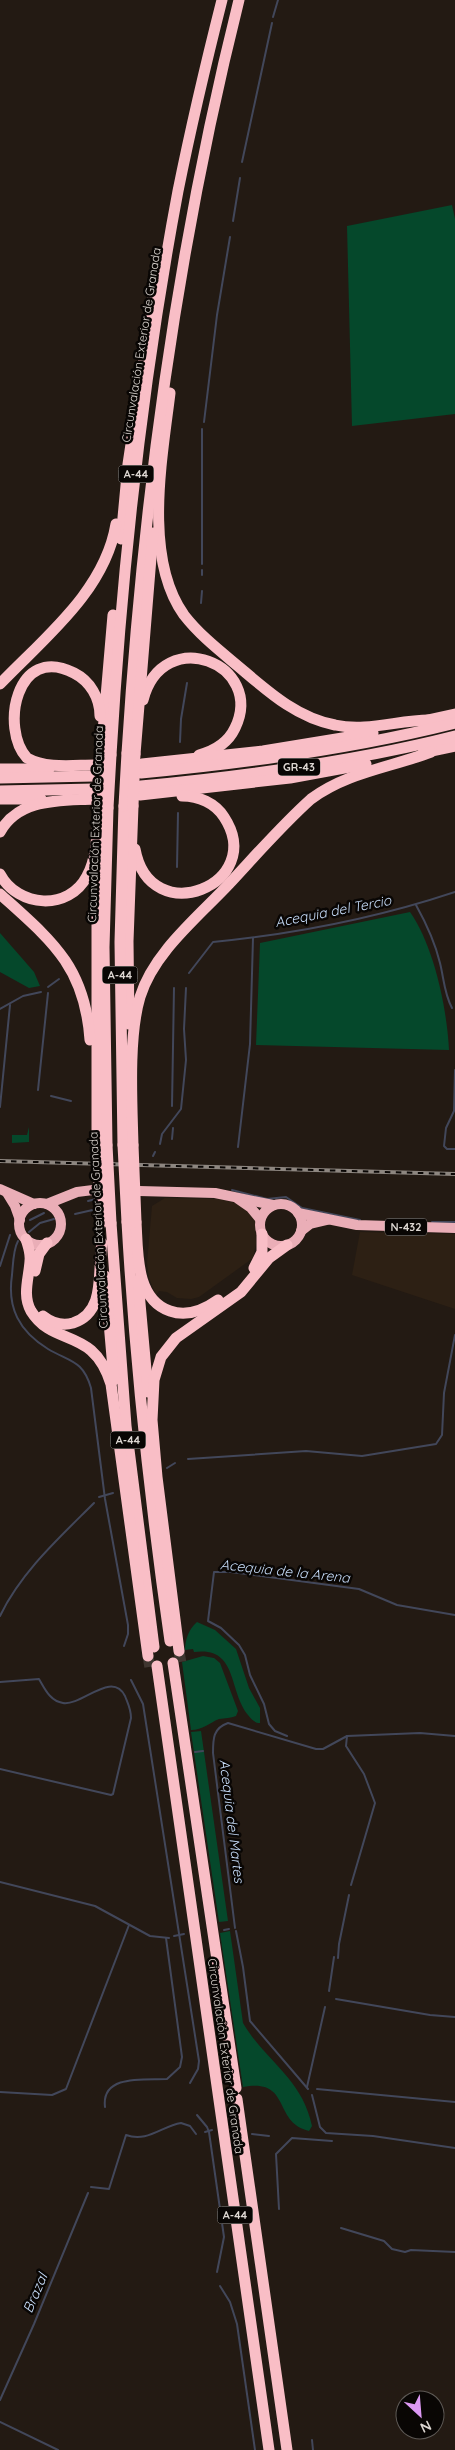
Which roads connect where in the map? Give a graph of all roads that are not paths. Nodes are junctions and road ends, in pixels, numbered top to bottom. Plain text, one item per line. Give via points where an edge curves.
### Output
1 (222, 0) edge
2 (239, 0) edge
3 (178, 194) junction
4 (185, 262) junction
5 (128, 464) junction
6 (160, 487) junction
7 (0, 684) edge
8 (5, 700) dead end
9 (455, 714) edge
10 (429, 720) junction
11 (3, 722) dead end
12 (455, 723) edge
13 (136, 726) junction
14 (102, 735) junction
15 (455, 736) edge
16 (455, 746) edge
17 (431, 752) junction
18 (118, 762) junction
19 (176, 762) junction
20 (78, 765) junction
21 (0, 770) edge
22 (0, 778) edge
23 (0, 791) edge
24 (160, 793) junction
25 (112, 798) junction
26 (0, 799) edge
27 (68, 801) junction
28 (132, 824) junction
29 (0, 832) edge
30 (97, 836) junction
31 (0, 874) edge
32 (0, 894) edge
33 (96, 1105) junction
34 (132, 1110) junction
35 (102, 1145) junction
36 (128, 1145) junction
37 (93, 1190) dead end
38 (3, 1191) edge
39 (139, 1191) dead end
40 (78, 1192) junction
41 (234, 1197) junction
42 (34, 1204) junction
43 (47, 1204) junction
44 (273, 1205) junction
45 (298, 1213) junction
46 (60, 1219) junction
47 (260, 1219) junction
48 (20, 1220) junction
49 (330, 1220) junction
50 (131, 1222) junction
51 (106, 1224) junction
52 (455, 1228) edge
53 (301, 1230) junction
54 (262, 1234) junction
55 (26, 1239) junction
56 (47, 1243) junction
57 (102, 1243) junction
58 (287, 1245) junction
59 (138, 1259) junction
60 (114, 1406) junction
61 (152, 1420) junction
62 (176, 1657) junction
63 (152, 1661) junction
64 (286, 2430) junction
65 (269, 2450) edge
66 (287, 2450) edge
67 (292, 2450) edge

1 - 3 highway, Circunvalación Exterior de Granada / A-44
2 - 4 highway, Circunvalación Exterior de Granada / A-44
3 - 5 highway via 172,207 157,278
3 - 18 highway, Circunvalación Exterior de Granada / A-44 via 136,472 120,622
4 - 6 highway
4 - 18 highway, Circunvalación Exterior de Granada / A-44 via 170,342
5 - 7 highway via 115,532 103,568 82,598
5 - 14 highway
6 - 10 highway via 159,537 164,574 175,601 208,640 277,698 320,721 336,726 370,727
6 - 13 highway
8 - 14 highway via 14,684 33,670 44,666 68,670 87,681 93,690 100,712
9 - 10 highway
10 - 19 highway via 343,739
11 - 20 highway via 7,738 26,758 48,764
12 - 19 highway, GR-43 via 316,752 214,766 141,769
13 - 18 highway
13 - 19 highway via 146,688 165,664 196,658 224,669 235,684 240,703 233,732 218,747
14 - 18 highway
15 - 24 highway, GR-43 via 386,752 140,790
16 - 17 highway
17 - 24 highway via 290,778
17 - 34 highway via 355,774 325,788 174,943 147,980 136,1012
18 - 25 highway, Circunvalación Exterior de Granada / A-44, bridge
18 - 25 highway, Circunvalación Exterior de Granada / A-44, bridge
20 - 21 highway
20 - 22 highway via 94,770
23 - 25 highway
24 - 28 highway via 196,797 222,814 231,831 233,850 222,877 194,893 161,888 141,868
25 - 27 highway
25 - 28 highway
25 - 30 highway
25 - 35 highway, Circunvalación Exterior de Granada / A-44 via 104,947
25 - 36 highway, Circunvalación Exterior de Granada / A-44
26 - 27 highway
27 - 29 highway via 32,805 21,810
28 - 34 highway via 128,941
30 - 31 highway via 87,876 74,892 64,898 32,900 13,890
30 - 33 highway
32 - 33 highway via 56,947 77,979 88,1020
33 - 35 highway
34 - 36 highway
35 - 51 highway, Circunvalación Exterior de Granada / A-44, bridge
36 - 50 highway, Circunvalación Exterior de Granada / A-44, bridge
37 - 40 highway
38 - 42 highway
38 - 48 highway via 16,1206
39 - 41 highway, N-432 via 185,1191
40 - 43 highway
40 - 46 highway via 67,1202
41 - 44 highway, N-432
41 - 47 highway, N-432 via 252,1208
42 - 43 highway
42 - 48 highway via 25,1209
43 - 46 highway
44 - 45 highway, N-432 via 287,1205
44 - 47 highway
45 - 49 highway, N-432
45 - 53 highway
46 - 56 highway via 58,1234
47 - 54 highway
48 - 55 highway
49 - 52 highway, N-432 via 357,1226
49 - 53 highway, N-432 via 310,1224
50 - 59 highway
50 - 62 highway, Circunvalación Exterior de Granada / A-44 via 138,1379 152,1512
51 - 57 highway
51 - 63 highway, Circunvalación Exterior de Granada / A-44
53 - 58 highway, N-432
54 - 58 highway via 270,1243
54 - 59 highway via 262,1252 246,1278 218,1300 193,1312 174,1312 156,1303 146,1289
55 - 56 highway via 35,1244
55 - 60 highway via 31,1260 26,1292 30,1309 48,1328 98,1355 107,1373
56 - 57 highway via 36,1262 34,1300 46,1318 69,1324 86,1316 95,1302
57 - 60 highway
58 - 61 highway via 269,1258 240,1292 189,1327 168,1347 154,1380
59 - 61 highway via 142,1335
60 - 63 highway via 125,1503
61 - 62 highway
62 - 64 highway, Circunvalación Exterior de Granada / A-44
63 - 65 highway, Circunvalación Exterior de Granada / A-44 via 167,1765 173,1785
64 - 66 highway, Circunvalación Exterior de Granada / A-44
64 - 67 highway

